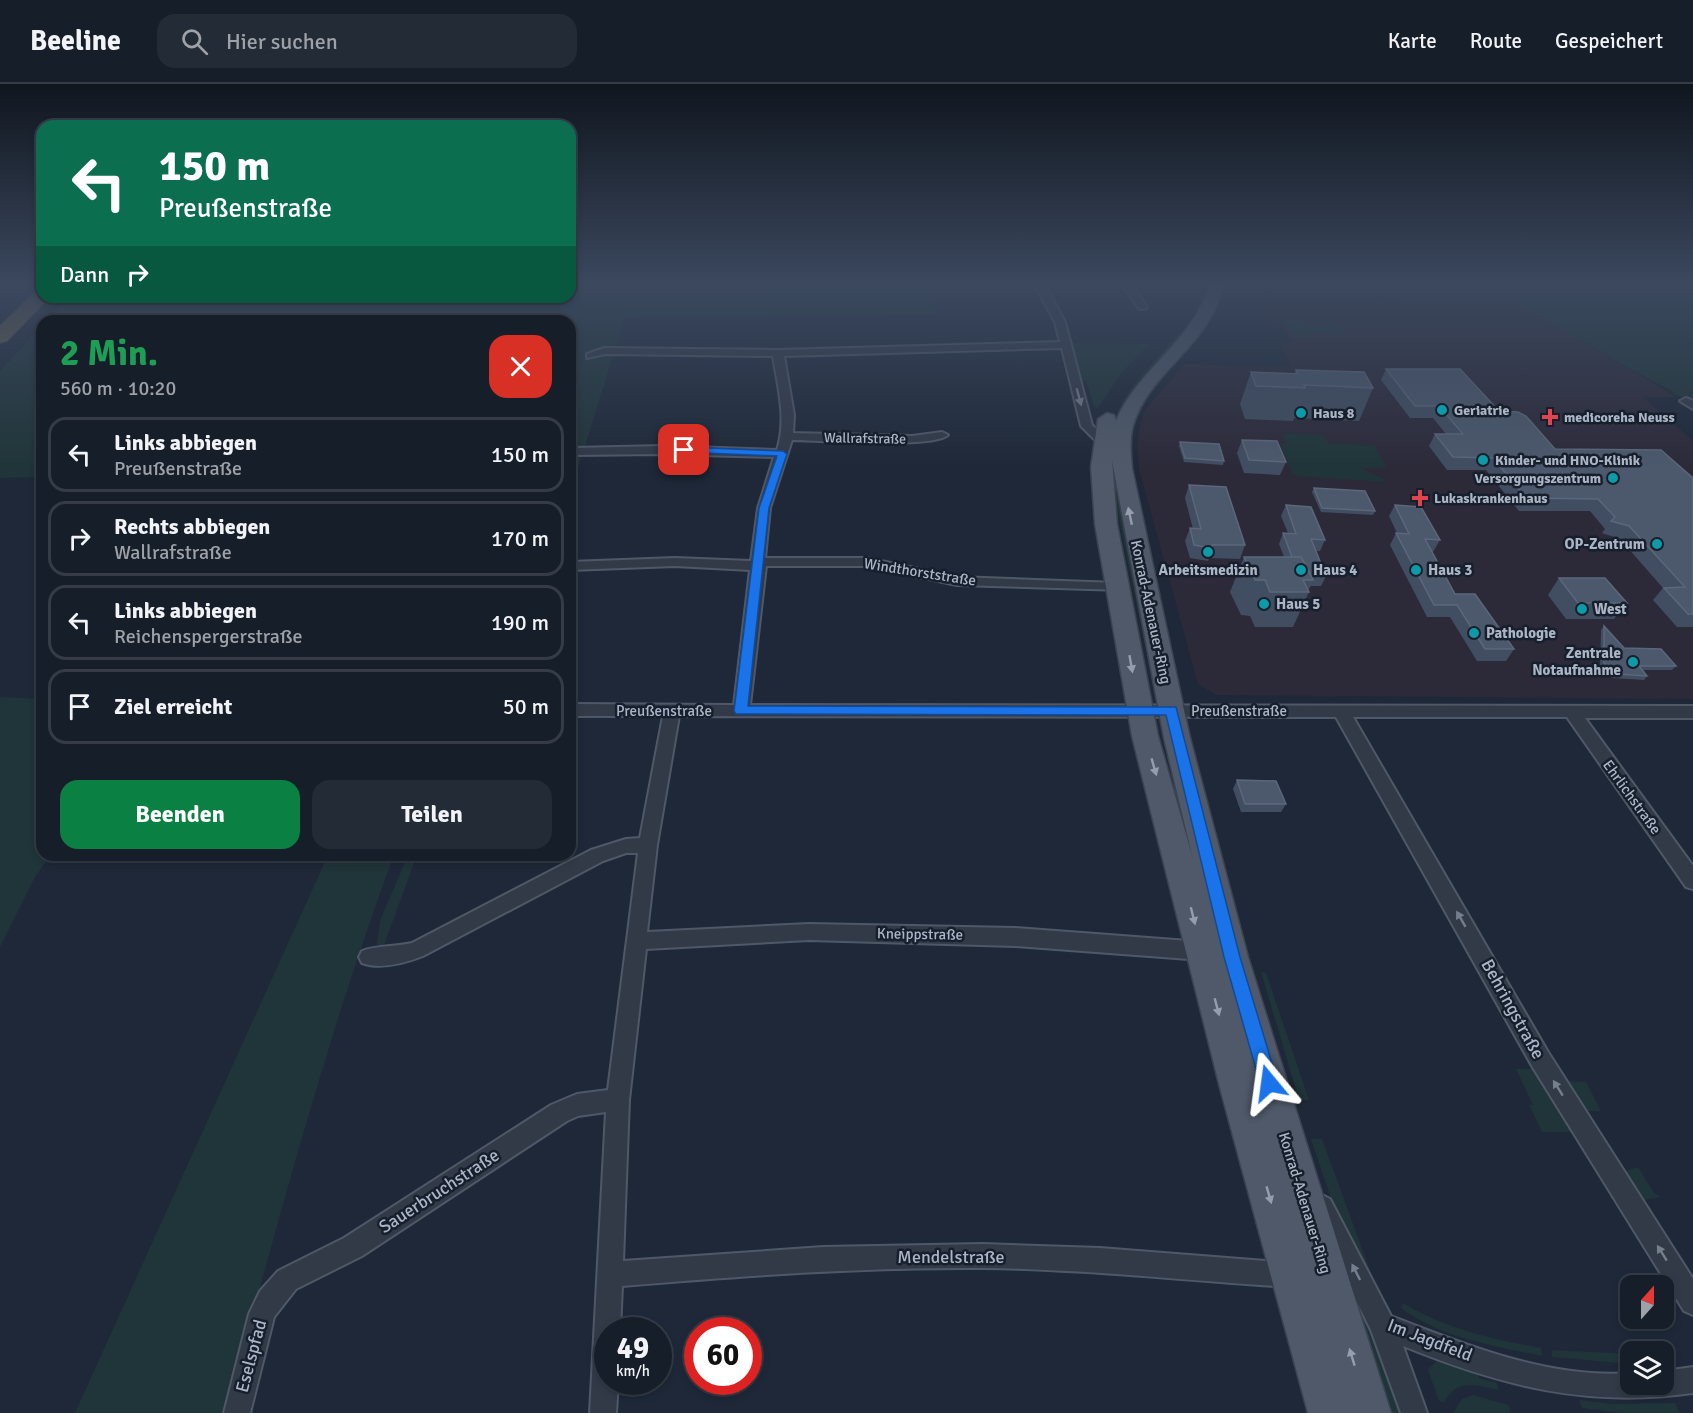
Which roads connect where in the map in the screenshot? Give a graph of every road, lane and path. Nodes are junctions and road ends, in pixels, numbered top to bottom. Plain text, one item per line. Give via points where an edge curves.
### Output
1 (1164, 344) edge
2 (1182, 344) edge
3 (1066, 345) joint
4 (778, 353) junction
5 (591, 356) dead end
6 (942, 435) dead end
7 (787, 436) junction
8 (1103, 442) junction
9 (576, 452) edge
10 (783, 454) junction
11 (759, 564) junction
12 (576, 566) edge
13 (1117, 587) junction
14 (576, 710) edge
15 (1140, 710) junction
16 (1172, 710) junction
17 (672, 711) junction
18 (741, 711) junction
19 (1341, 711) junction
20 (1572, 712) junction
21 (1693, 712) edge
22 (648, 845) junction
23 (1693, 881) edge
24 (637, 941) junction
25 (1202, 951) junction
26 (369, 957) dead end
27 (618, 1101) junction
28 (1282, 1126) junction
29 (610, 1275) junction
30 (1292, 1275) junction
31 (269, 1300) joint
32 (1693, 1302) edge
33 (1382, 1325) junction
34 (1693, 1380) edge
35 (1674, 1382) edge
36 (1620, 1384) edge
37 (237, 1413) edge
38 (603, 1413) edge
39 (1330, 1413) edge
40 (1369, 1413) edge
41 (1414, 1413) edge

1 - 8 main road, Konrad-Adenauer-Ring via 1117,399
16 -> 2 main road, Konrad-Adenauer-Ring via 1125,495 1122,434 1134,403
3 - 4 street
3 -> 8 street via 1087,426
4 - 5 street via 603,351
4 - 7 street via 788,415
6 - 7 street, Wallrafstraße via 912,439
7 - 10 street
8 - 13 main road, Konrad-Adenauer-Ring via 1102,492
9 - 10 street
10 - 11 street via 764,508
11 - 12 street, Windthorststraße
11 - 13 street, Windthorststraße via 878,563 957,581
11 - 18 street
13 -> 15 main road, Konrad-Adenauer-Ring
14 - 17 street, Preußenstraße
15 - 16 street, Preußenstraße
15 - 18 street, Preußenstraße
15 -> 25 main road, Konrad-Adenauer-Ring
16 - 19 street, Preußenstraße
16 - 28 main road, Konrad-Adenauer-Ring via 1232,957
17 - 18 street, Preußenstraße
17 - 22 street
19 - 20 street, Preußenstraße
32 -> 19 street, Behringstraße via 1540,1059
20 - 21 street, Preußenstraße
20 - 23 street, Ehrlichstraße
22 - 24 street
22 - 26 street via 626,846 597,855 416,950
24 - 25 street, Kneippstraße via 821,932 1015,937
24 - 27 street
25 -> 30 main road, Konrad-Adenauer-Ring
27 - 29 street
27 - 31 street, Sauerbruchstraße via 577,1105 559,1113 353,1247 293,1276
33 -> 28 street, Im Jagdfeld
40 -> 28 main road, Konrad-Adenauer-Ring
29 - 30 street, Mendelstraße via 744,1263 911,1256 1038,1257
29 - 38 street
30 - 39 main road, Konrad-Adenauer-Ring
31 - 37 street, Eselspfad
33 - 36 street, Im Jagdfeld via 1448,1350 1532,1374 1585,1384
33 - 41 street
34 - 35 street, Im Jagdfeld

